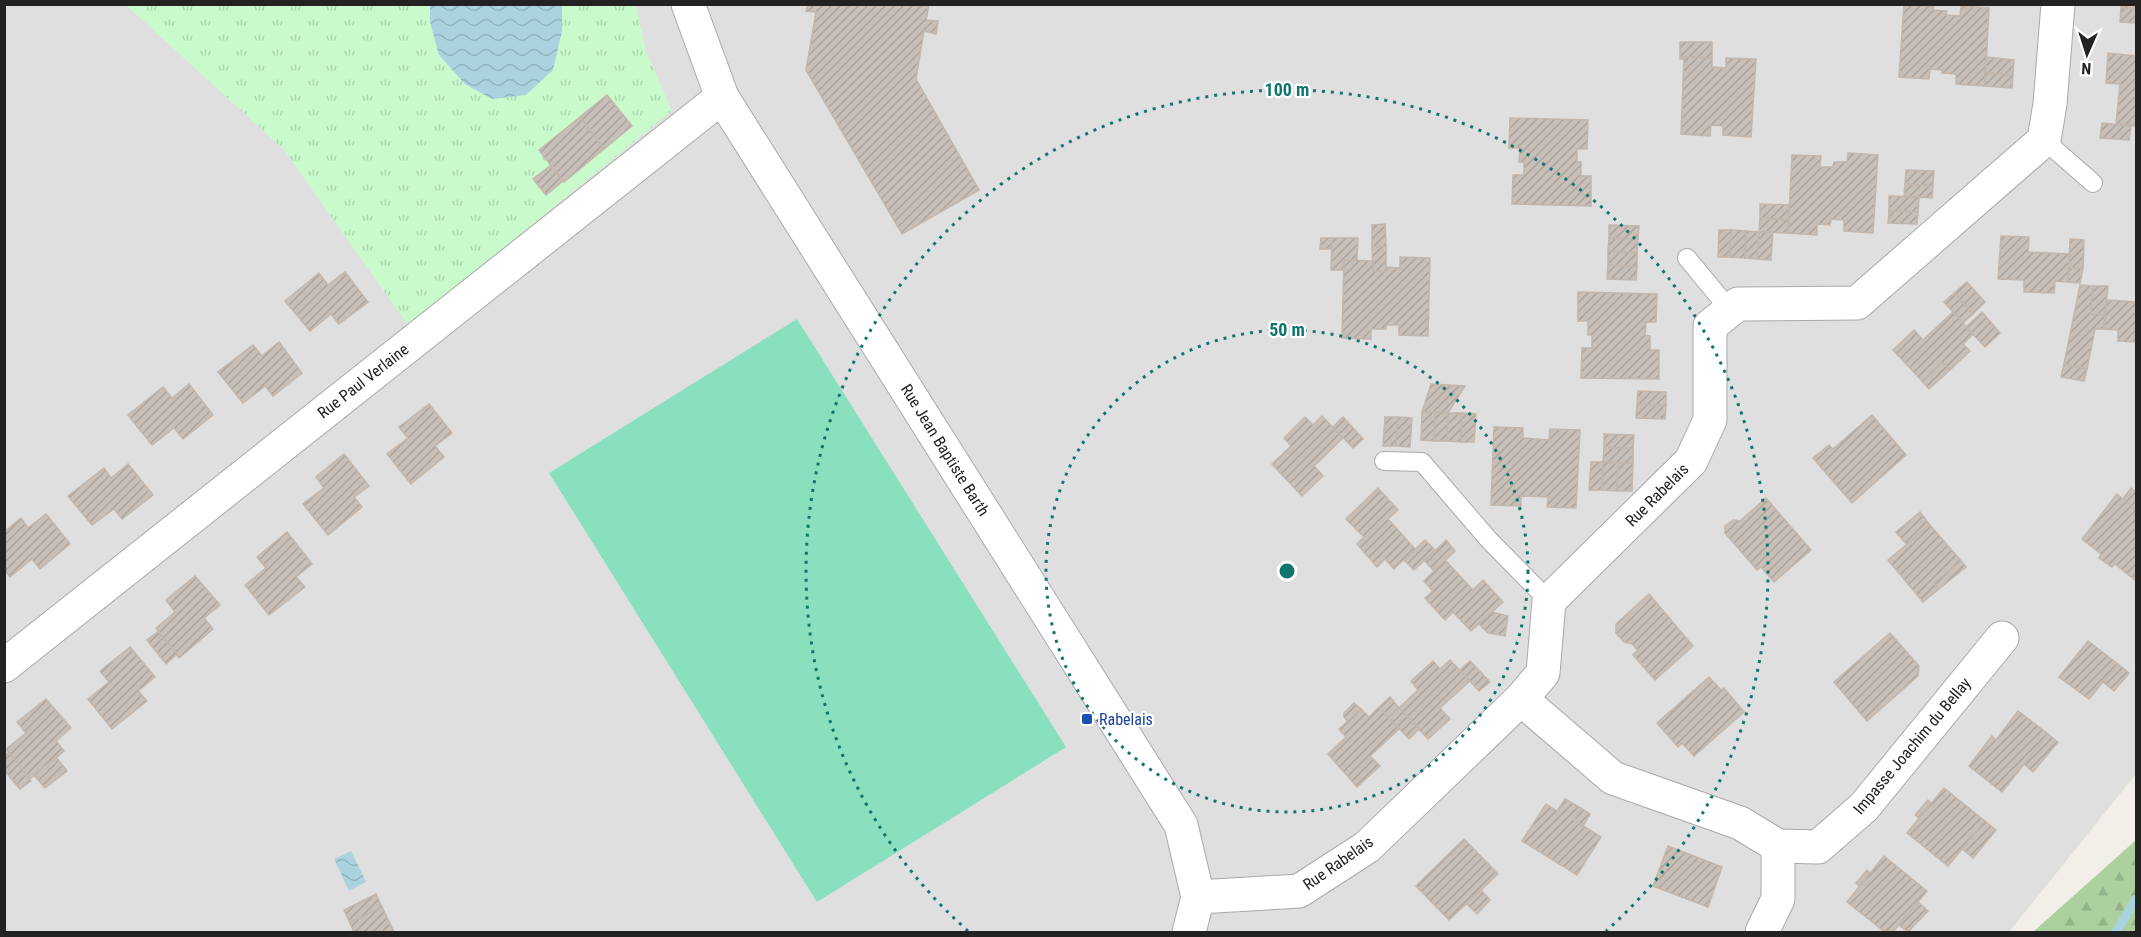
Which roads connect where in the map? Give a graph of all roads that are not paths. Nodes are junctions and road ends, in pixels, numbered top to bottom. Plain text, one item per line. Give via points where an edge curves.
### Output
1 (688, 4) edge
2 (2058, 4) edge
3 (722, 98) junction
4 (2044, 140) junction
5 (2093, 183) dead end
6 (1687, 258) dead end
7 (1730, 310) junction
8 (1384, 461) dead end
9 (1549, 600) junction
10 (2002, 638) dead end
11 (4, 666) edge
12 (1521, 699) junction
13 (1778, 846) junction
14 (1198, 897) junction
15 (1189, 933) edge
16 (1762, 933) edge

1 - 3 street, Rue Jean Baptiste Barth
2 - 4 street
3 - 11 street, Rue Paul Verlaine
3 - 14 street, Rue Jean Baptiste Barth via 1181,825
4 - 5 lane
4 - 7 street via 1857,303 1738,304
6 - 7 lane
7 - 9 street, Rue Rabelais via 1710,326 1710,420 1691,461
8 - 9 lane via 1422,462 1489,540
9 - 12 street, Rue Rabelais via 1543,673
10 - 13 street, Impasse Joachim du Bellay via 1864,807 1818,847
12 - 13 street, Impasse Joachim du Bellay via 1613,778 1740,823
12 - 14 street, Rue Rabelais via 1367,846 1299,891
13 - 16 street via 1778,899
14 - 15 street

